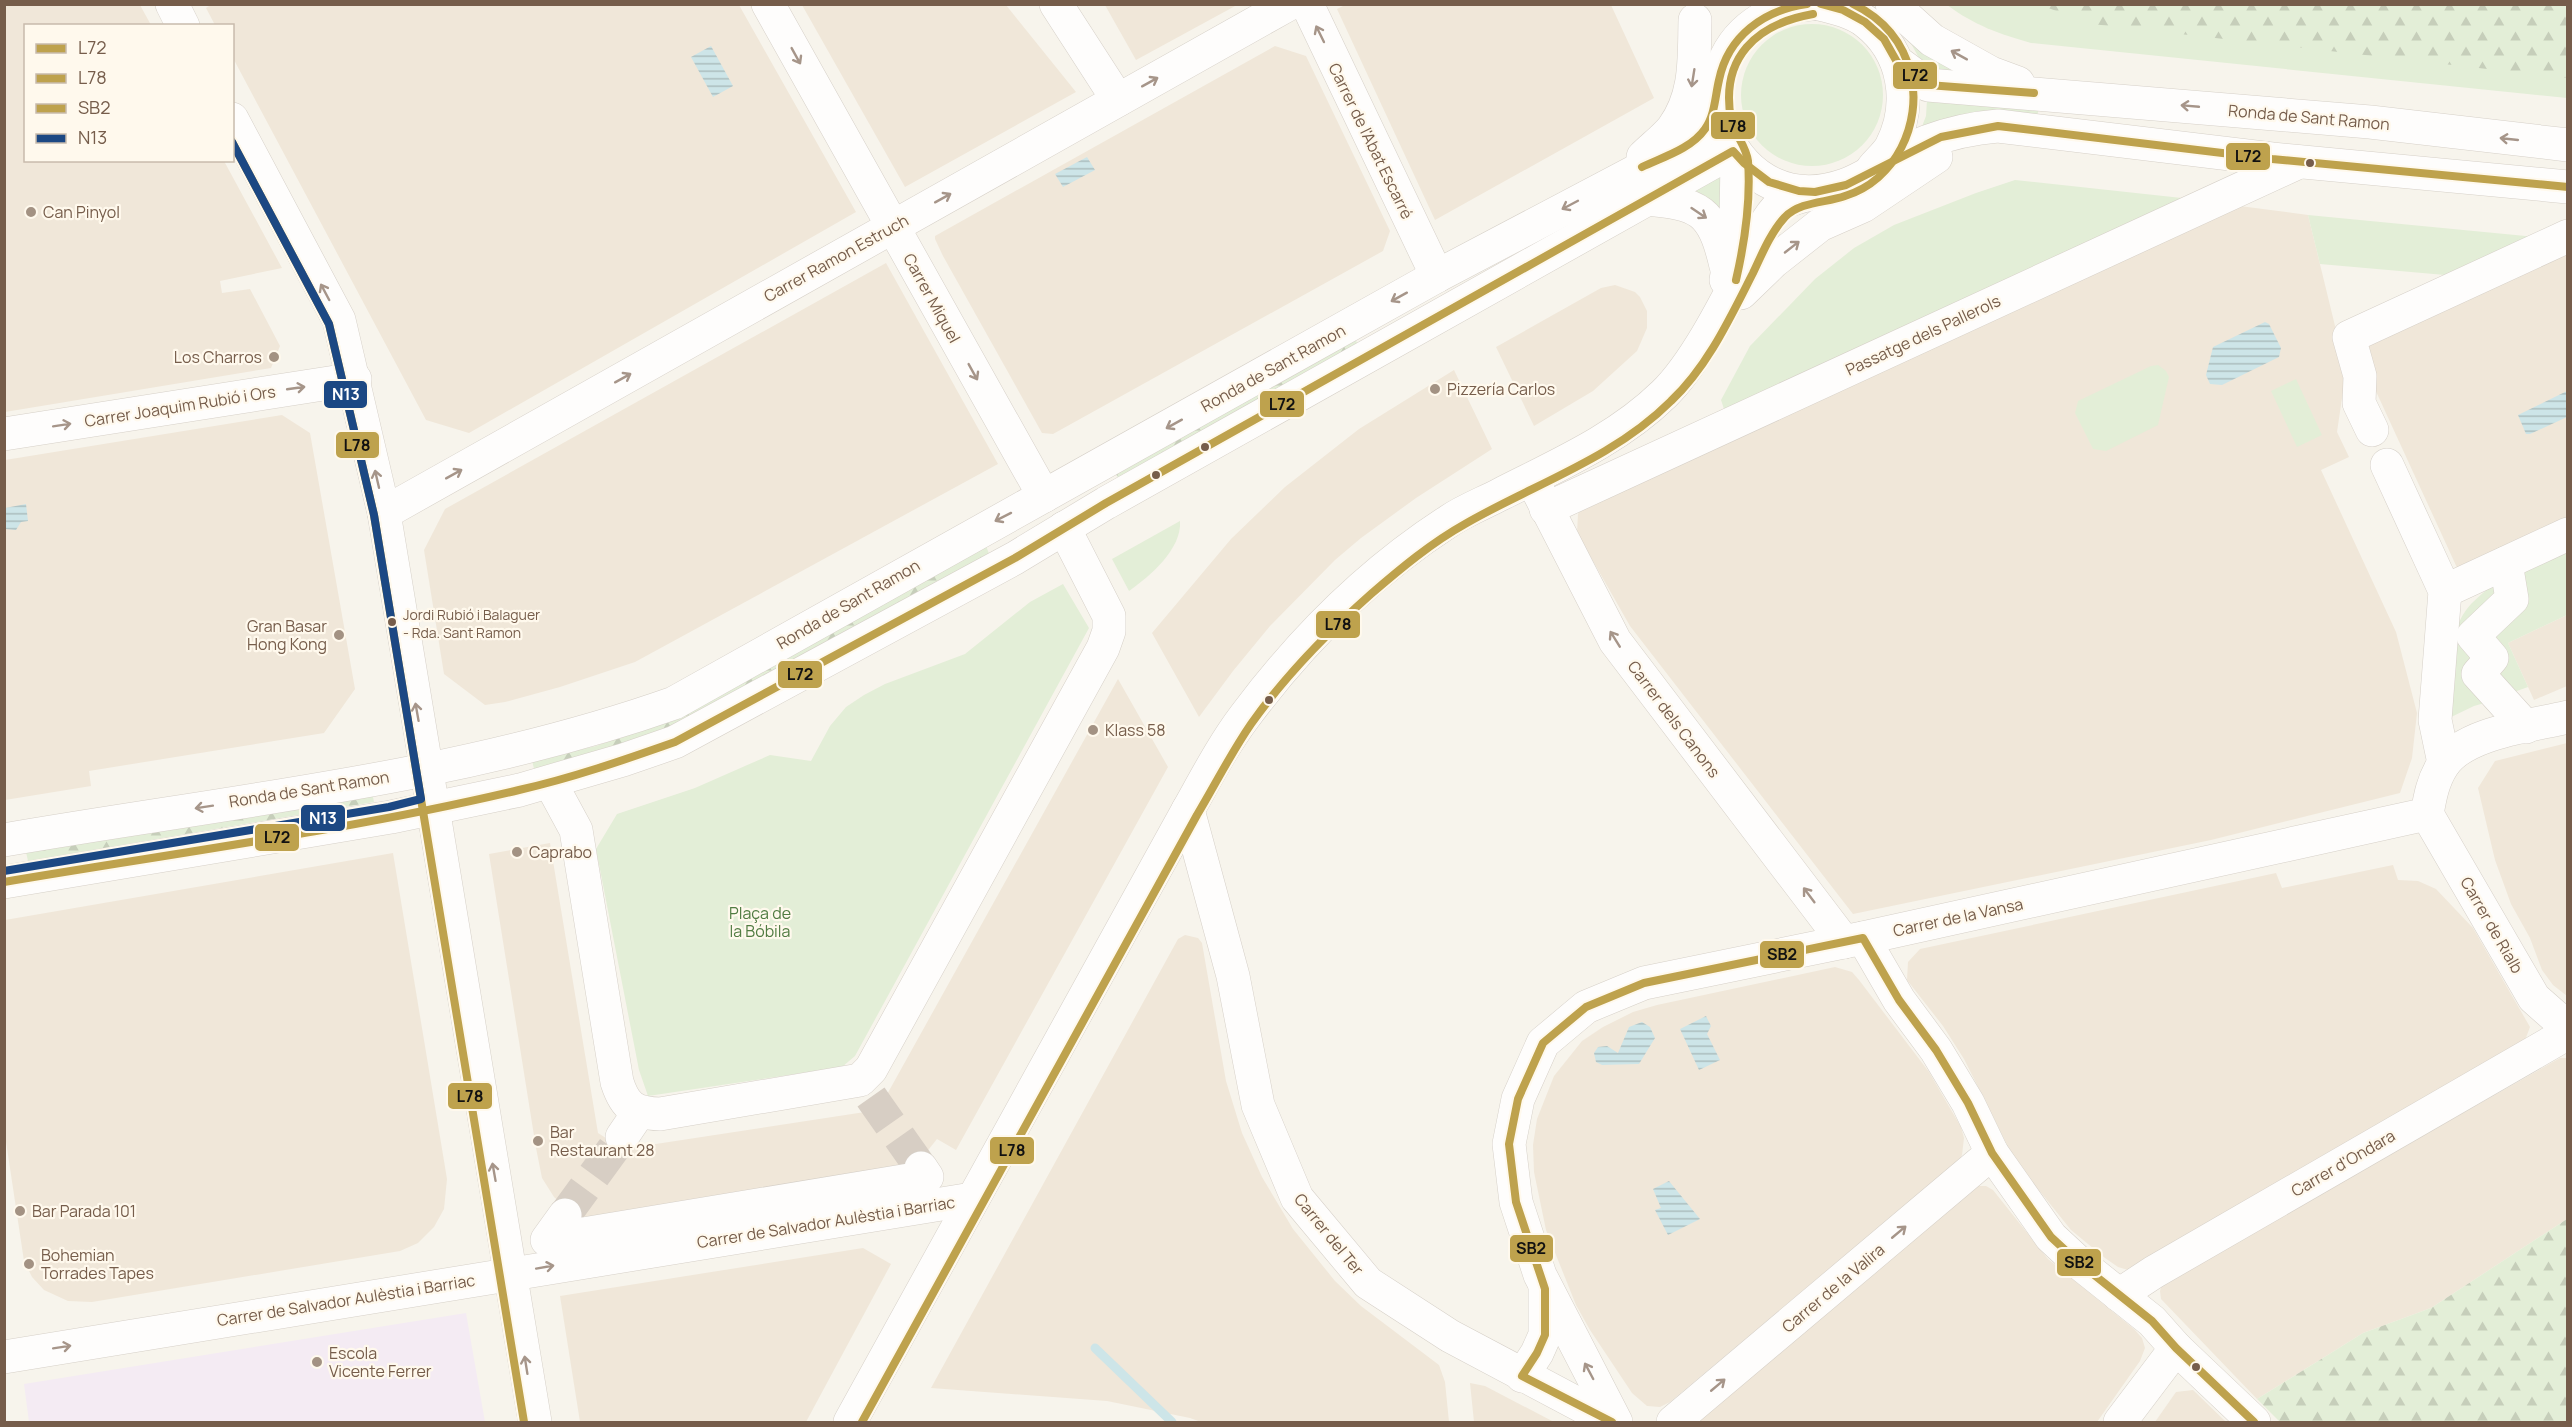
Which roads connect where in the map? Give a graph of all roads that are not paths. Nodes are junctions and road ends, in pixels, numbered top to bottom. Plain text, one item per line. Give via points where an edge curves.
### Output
1 (172, 4) edge
2 (768, 4) edge
3 (1056, 4) edge
4 (1289, 4) edge
5 (1307, 4) edge
6 (1811, 4) edge
7 (1819, 4) edge
8 (1892, 4) edge
9 (1688, 12) edge
10 (182, 24) edge
11 (1732, 47) junction
12 (1897, 62) junction
13 (2050, 94) junction
14 (1717, 98) junction
15 (1118, 100) junction
16 (234, 123) edge
17 (2027, 128) junction
18 (2568, 145) edge
19 (1735, 154) junction
20 (2300, 161) junction
21 (1870, 171) junction
22 (2568, 187) edge
23 (1633, 188) junction
24 (1821, 192) junction
25 (892, 226) junction
26 (2568, 236) edge
27 (1728, 271) junction
28 (1437, 276) junction
29 (1718, 315) junction
30 (355, 379) junction
31 (2372, 430) dead end
32 (4, 434) edge
33 (2387, 465) dead end
34 (1533, 478) junction
35 (1044, 496) junction
36 (1546, 509) junction
37 (384, 513) junction
38 (1064, 528) junction
39 (2568, 534) edge
40 (2506, 563) junction
41 (2445, 591) junction
42 (2568, 717) edge
43 (2526, 728) junction
44 (2444, 763) junction
45 (428, 770) junction
46 (550, 782) junction
47 (433, 807) junction
48 (1188, 810) junction
49 (2427, 814) junction
50 (4, 840) edge
51 (4, 882) edge
52 (1854, 940) junction
53 (2568, 1031) edge
54 (1992, 1153) junction
55 (921, 1168) dead end
56 (972, 1199) junction
57 (565, 1215) tunnel mouth
58 (511, 1274) junction
59 (1545, 1289) junction
60 (2119, 1295) junction
61 (2176, 1348) junction
62 (4, 1357) edge
63 (1522, 1376) junction
64 (535, 1422) edge
65 (850, 1422) edge
66 (1614, 1422) edge
67 (1673, 1422) edge
68 (2120, 1422) edge
69 (2254, 1422) edge

1 - 10 street
2 -> 25 street, Carrer Miquel
3 - 15 street
15 -> 4 street, Carrer Ramon Estruch
28 -> 5 street, Carrer de l'Abat Escarré
6 - 11 street, Ronda de Sant Ramon via 1769,14 1748,28
7 - 12 street, Ronda de Sant Ramon via 1866,22 1884,39
13 -> 8 street, Ronda de Sant Ramon via 1991,73 1932,40
9 - 11 street
9 -> 23 street, Ronda de Sant Ramon via 1694,79 1673,128
11 - 14 street, Ronda de Sant Ramon via 1721,71
12 - 13 street, Ronda de Sant Ramon via 1928,85
12 - 21 street, Ronda de Sant Ramon via 1904,91 1902,121 1890,149
18 -> 13 street, Ronda de Sant Ramon via 2370,122
14 - 19 street, Ronda de Sant Ramon via 1721,125
14 - 23 street, Ronda de Sant Ramon via 1704,130
25 -> 15 street, Carrer Ramon Estruch
30 -> 16 street via 339,320
17 - 20 street, Ronda de Sant Ramon
17 - 21 street, Ronda de Sant Ramon via 1963,129 1924,143
29 -> 17 street, Ronda de Sant Ramon via 1773,262 1820,225 1863,206 1950,149
19 - 23 street, Ronda de Sant Ramon
19 - 24 street, Ronda de Sant Ramon via 1755,174 1775,185
19 - 27 street via 1736,223
20 - 22 street, Ronda de Sant Ramon
20 - 36 street, Passatge dels Pallerols
21 - 24 street, Ronda de Sant Ramon via 1847,185
23 -> 27 street via 1698,210 1715,226
23 -> 28 street, Ronda de Sant Ramon
23 - 38 street, Ronda de Sant Ramon
24 - 29 street via 1781,205 1767,222
25 -> 35 street, Carrer Miquel
37 -> 25 street, Carrer Ramon Estruch
26 - 31 street via 2349,337 2360,376 2359,403
27 - 29 street
28 -> 35 street, Ronda de Sant Ramon
29 - 34 street via 1666,392 1641,415
32 -> 30 street, Carrer Joaquim Rubió i Ors
37 -> 30 street
33 - 41 street
34 - 36 street, Carrer dels Canons
34 - 48 street via 1449,521 1382,571 1328,620 1244,718
35 -> 45 street, Ronda de Sant Ramon via 674,703 606,727
52 -> 36 street, Carrer dels Canons via 1615,641
45 -> 37 street
38 - 46 street, Ronda de Sant Ramon via 675,742
38 - 46 street via 1109,616 1103,648 872,1069 866,1088 660,1114 631,1124 629,1106 617,1082 576,830
39 - 40 street
40 - 41 street
40 - 43 street via 2512,599 2473,636 2492,658 2478,674
41 - 44 street via 2435,720
42 - 43 street
43 - 44 street via 2474,740
44 - 49 street via 2434,782
45 - 47 street
45 -> 50 street, Ronda de Sant Ramon
46 - 47 street, Ronda de Sant Ramon
47 - 51 street, Ronda de Sant Ramon
58 -> 47 street
48 - 56 street
48 - 63 street, Carrer del Ter via 1233,976 1258,1105 1297,1198 1368,1283
49 - 52 street, Carrer de la Vansa
49 - 53 street, Carrer de Rialb via 2534,998
52 - 54 street, Carrer dels Canons via 1936,1050
52 - 59 street, Carrer de la Vansa via 1644,983 1586,1006 1543,1042 1518,1099 1509,1144 1516,1202
53 - 60 street, Carrer d'Ondara
54 - 60 street, Carrer dels Canons via 2051,1237
67 -> 54 street, Carrer de la Valira
55 - 57 street via 927,1177 547,1240
58 -> 56 street, Carrer de Salvador Aulèstia i Barriac
56 - 65 street
62 -> 58 street, Carrer de Salvador Aulèstia i Barriac
64 -> 58 street
59 - 63 street via 1545,1335
66 -> 59 street, Carrer de la Vansa
60 - 61 street, Carrer dels Canons via 2152,1321
61 - 68 street
61 - 69 street, Carrer dels Canons
63 - 66 street, Carrer del Ter

